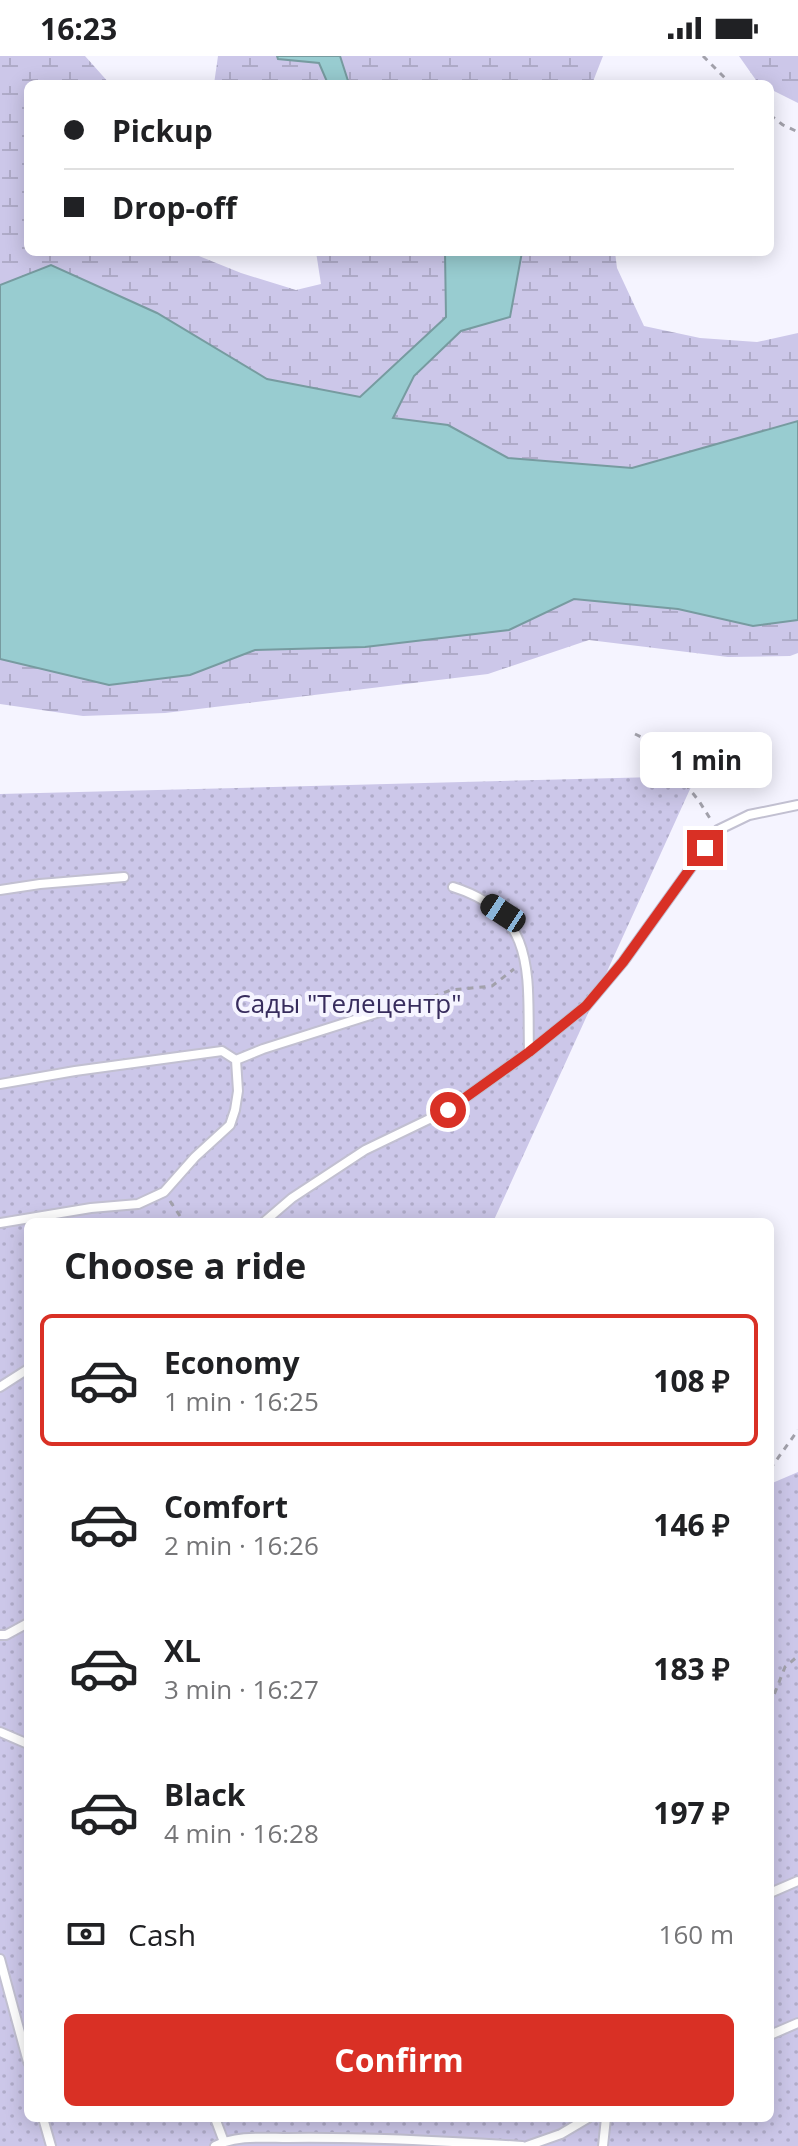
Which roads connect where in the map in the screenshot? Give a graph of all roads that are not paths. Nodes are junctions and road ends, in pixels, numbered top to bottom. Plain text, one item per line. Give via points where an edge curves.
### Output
1 (798, 805) edge
2 (124, 877) dead end
3 (453, 887) dead end
4 (0, 890) edge
5 (386, 1010) road end
6 (529, 1052) junction
7 (236, 1060) junction
8 (0, 1084) edge
9 (30, 1218) edge
10 (269, 1218) edge
11 (24, 1219) edge
12 (0, 1223) edge
13 (24, 1372) edge
14 (0, 1387) edge
15 (24, 1625) edge
16 (0, 1635) edge
17 (0, 1732) edge
18 (24, 1742) edge
19 (798, 1881) edge
20 (774, 1891) edge
21 (0, 1959) edge
22 (798, 2023) edge
23 (774, 2033) edge
24 (24, 2047) edge
25 (44, 2122) edge
26 (216, 2122) edge
27 (581, 2122) edge
28 (606, 2122) edge
29 (339, 2142) edge
30 (220, 2144) edge
31 (471, 2144) edge
32 (51, 2146) edge
33 (524, 2146) edge
34 (603, 2146) edge

1 - 6 lane via 749,815 718,830 605,984
2 - 4 lane
3 - 6 lane via 503,913 516,933 526,960
5 - 7 lane
6 - 10 lane via 448,1110 353,1158
7 - 8 lane via 222,1051
7 - 9 lane via 238,1091 230,1125 164,1192 138,1204
11 - 12 lane
13 - 14 lane
15 - 16 lane
17 - 18 lane
19 - 20 lane
21 - 24 lane
22 - 23 lane
25 - 32 lane
26 - 30 lane
27 - 33 lane
28 - 34 lane
29 - 30 lane via 253,2138
29 - 31 lane
31 - 33 lane

